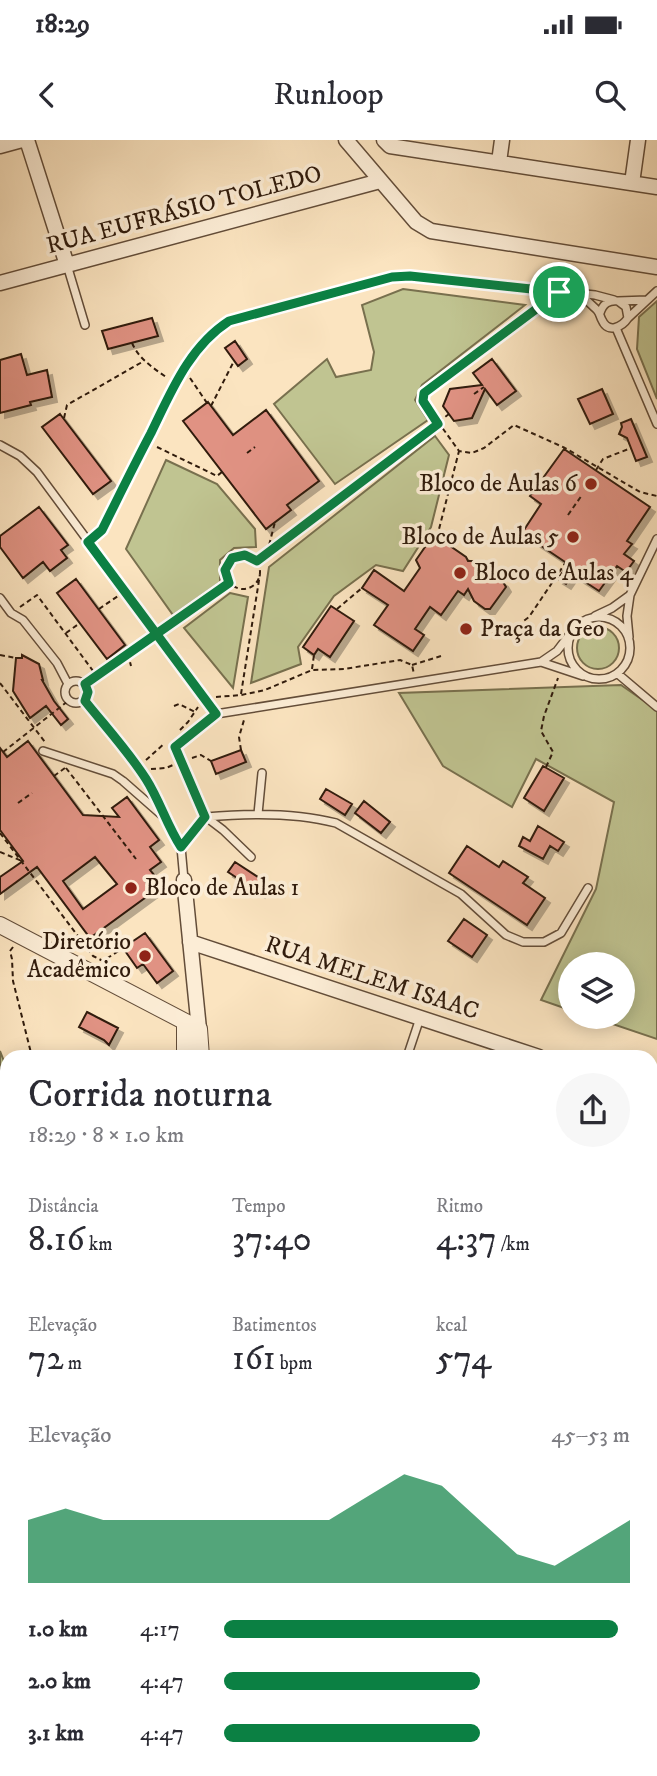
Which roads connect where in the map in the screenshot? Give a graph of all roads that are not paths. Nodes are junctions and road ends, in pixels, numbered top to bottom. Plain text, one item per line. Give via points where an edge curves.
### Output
1 (24, 140) edge
2 (346, 140) edge
3 (384, 140) edge
4 (502, 140) edge
5 (638, 140) edge
6 (0, 146) edge
7 (499, 162) junction
8 (380, 181) junction
9 (632, 183) junction
10 (657, 187) edge
11 (67, 265) junction
12 (657, 267) edge
13 (0, 283) edge
14 (657, 291) edge
15 (580, 294) junction
16 (648, 299) junction
17 (616, 301) junction
18 (600, 313) junction
19 (628, 318) junction
20 (85, 326) dead end
21 (616, 328) junction
22 (657, 424) edge
23 (0, 444) edge
24 (657, 540) edge
25 (88, 542) junction
26 (630, 595) junction
27 (0, 598) edge
28 (589, 618) junction
29 (570, 634) junction
30 (629, 638) junction
31 (541, 662) junction
32 (618, 674) junction
33 (585, 677) junction
34 (68, 684) junction
35 (85, 701) junction
36 (657, 707) edge
37 (216, 714) junction
38 (43, 751) dead end
39 (262, 773) dead end
40 (258, 814) junction
41 (205, 817) junction
42 (167, 820) junction
43 (181, 847) junction
44 (251, 857) dead end
45 (184, 880) joint
46 (588, 888) dead end
47 (0, 925) edge
48 (190, 942) junction
49 (420, 1018) junction
50 (199, 1042) edge
51 (409, 1050) edge
52 (518, 1050) edge

1 - 6 street
1 - 11 street
2 - 8 street
3 - 7 street via 390,146
4 - 7 street
5 - 9 street
7 - 9 street
8 - 11 street, RUA EUFRÁSIO TOLEDO
8 - 12 street via 416,222 431,232
9 - 10 street
11 - 13 street, RUA EUFRÁSIO TOLEDO
11 - 20 lane
14 - 16 lane
15 - 17 lane
15 - 18 lane
15 - 25 lane via 392,277 229,321 198,348 102,530
16 - 17 lane
16 - 19 lane
17 - 18 lane via 607,302
17 - 19 lane via 626,307
18 - 21 lane via 608,327
19 - 21 lane
21 - 22 lane
23 - 25 lane via 37,472
24 - 26 lane
25 - 37 lane
26 - 28 lane
26 - 30 lane
27 - 34 lane via 57,663
28 - 29 lane
28 - 30 lane via 612,620
29 - 31 lane
29 - 33 lane via 567,648 572,665
30 - 32 lane via 631,653
31 - 33 lane
31 - 37 lane
32 - 33 lane via 603,680
32 - 36 lane
34 - 35 lane via 76,680 85,684
34 - 35 lane via 64,692 68,701
35 - 42 lane via 140,770
37 - 41 lane via 175,747
38 - 42 lane via 124,780
39 - 40 lane
40 - 41 lane
40 - 46 lane via 336,823 461,894 506,934 523,942 544,942 561,933
41 - 43 lane
41 - 44 lane
42 - 43 lane
43 - 45 lane
45 - 48 street
47 - 50 street
48 - 49 street, RUA MELEM ISAAC
48 - 50 street
49 - 51 lane
49 - 52 street, RUA MELEM ISAAC

